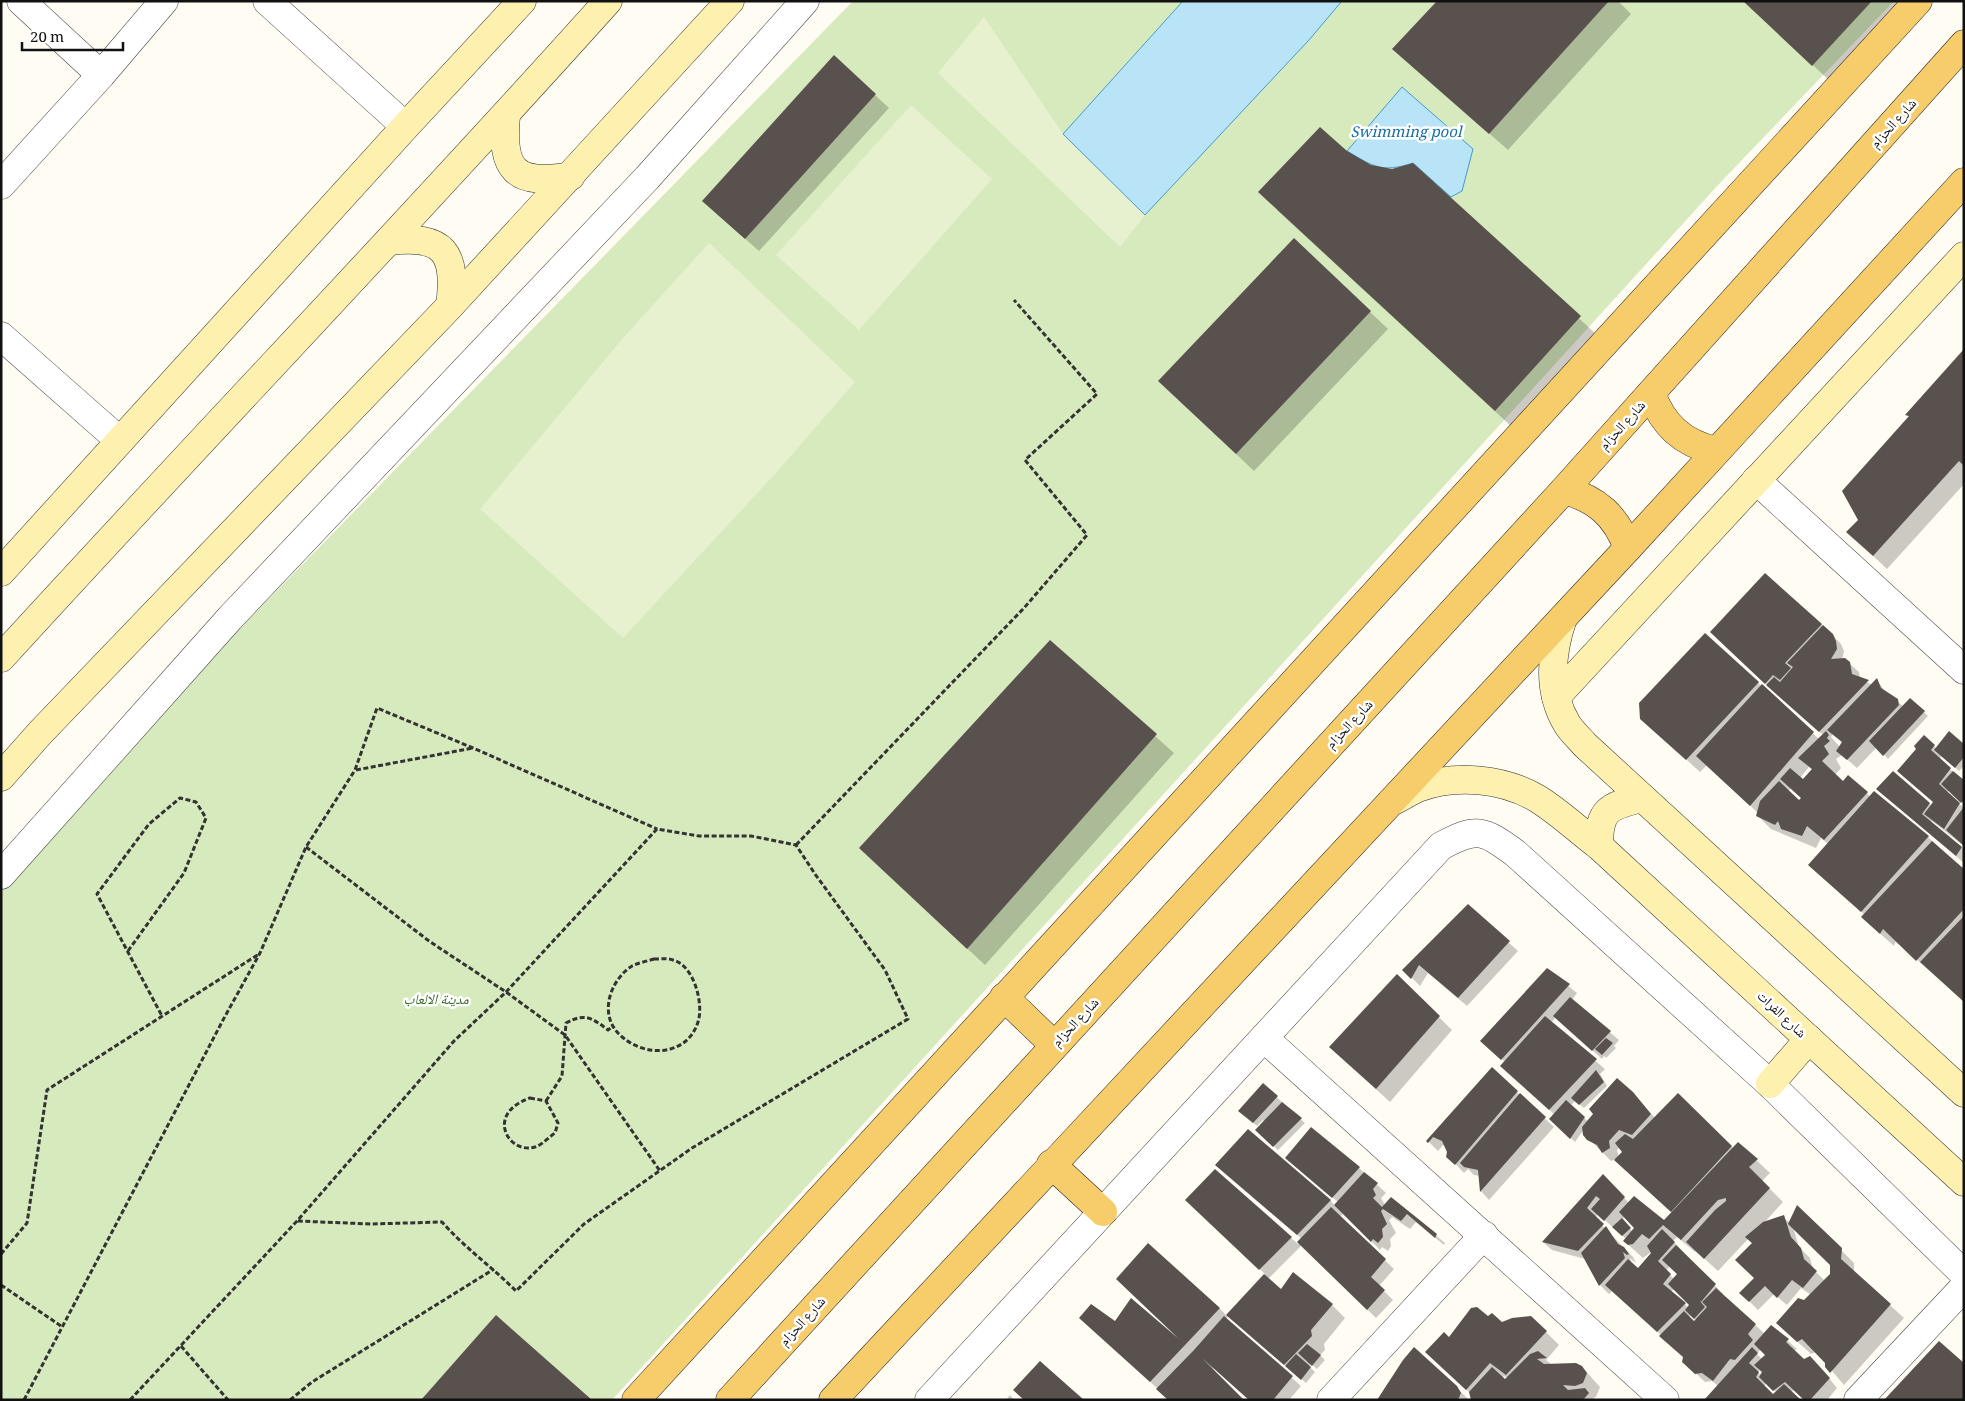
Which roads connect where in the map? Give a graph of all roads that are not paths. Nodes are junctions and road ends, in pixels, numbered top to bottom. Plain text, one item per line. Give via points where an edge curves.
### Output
1 (22, 1) edge
2 (164, 1) edge
3 (267, 1) edge
4 (522, 1) edge
5 (608, 1) edge
6 (730, 1) edge
7 (805, 1) edge
8 (1918, 1) edge
9 (1964, 44) edge
10 (101, 75) junction
11 (506, 115) junction
12 (406, 126) junction
13 (570, 176) junction
14 (1964, 182) edge
15 (1, 185) edge
16 (390, 242) junction
17 (1964, 256) edge
18 (450, 306) junction
19 (1, 336) edge
20 (1651, 393) junction
21 (120, 441) junction
22 (1716, 451) junction
23 (1756, 480) junction
24 (1564, 490) junction
25 (1628, 548) junction
26 (1, 572) edge
27 (1562, 618) junction
28 (1, 658) edge
29 (1964, 670) edge
30 (1556, 697) junction
31 (1, 777) edge
32 (1642, 798) junction
33 (1391, 802) junction
34 (1599, 846) junction
35 (1, 876) edge
36 (1004, 997) junction
37 (1264, 1038) junction
38 (1809, 1039) junction
39 (1054, 1045) junction
40 (1770, 1084) junction
41 (1964, 1093) edge
42 (1051, 1164) junction
43 (1964, 1182) edge
44 (1103, 1212) junction
45 (1484, 1235) junction
46 (1964, 1274) edge
47 (1964, 1287) edge
48 (636, 1400) edge
49 (730, 1400) edge
50 (833, 1400) edge
51 (929, 1400) edge
52 (1331, 1400) edge
53 (1665, 1400) edge
54 (1858, 1400) edge

1 - 10 street
2 - 10 street
3 - 12 street
4 - 12 street
5 - 11 street
6 - 13 street
7 - 35 street via 640,185 230,618
8 - 36 main road
9 - 20 main road, شارع الحزام
10 - 15 street
11 - 13 street via 505,150 515,169 534,180
11 - 16 street
12 - 21 street
13 - 18 street
14 - 22 main road
16 - 18 street via 425,240 443,252 453,272
16 - 28 street
17 - 23 street
18 - 31 street
19 - 21 street
20 - 22 main road via 1657,410 1674,432 1698,447
20 - 24 main road, شارع الحزام
21 - 26 street
22 - 25 main road
23 - 29 street
23 - 30 street
24 - 25 main road via 1598,503 1617,523
24 - 39 main road, شارع الحزام
25 - 27 main road
27 - 30 street via 1554,644 1552,671
27 - 33 main road
30 - 32 street via 1567,724
32 - 34 street via 1608,810 1599,825
32 - 41 street
33 - 34 street, شارع الفرات via 1418,788 1448,781 1494,783 1537,799
33 - 42 main road
34 - 38 street, شارع الفرات
36 - 39 main road
36 - 48 main road
37 - 40 street via 1441,846 1477,831 1515,853
37 - 44 street
37 - 45 street
38 - 40 street
38 - 43 street, شارع الفرات
39 - 49 main road, شارع الحزام
40 - 46 street
42 - 44 main road
42 - 50 main road
44 - 51 street
45 - 52 street
45 - 53 street
47 - 54 street

